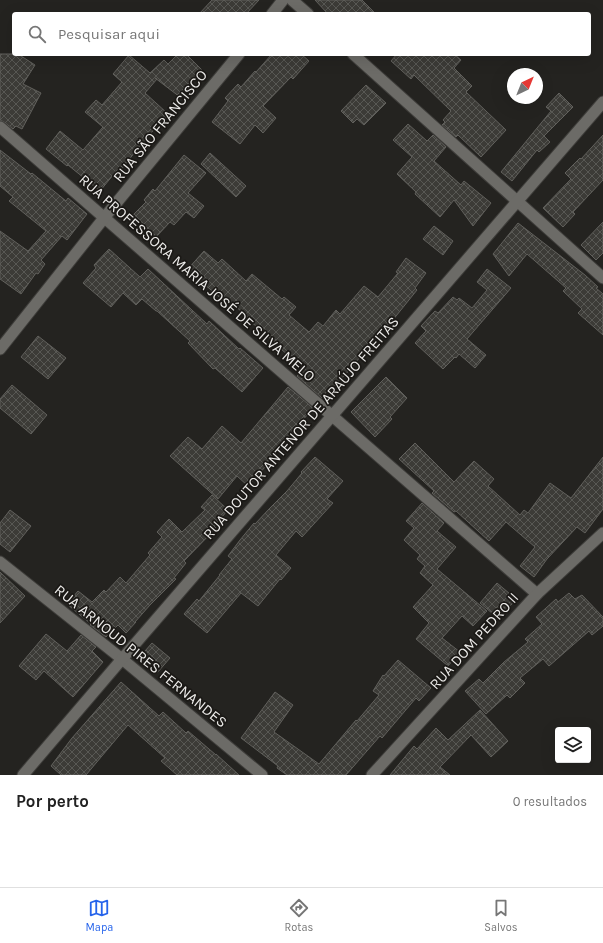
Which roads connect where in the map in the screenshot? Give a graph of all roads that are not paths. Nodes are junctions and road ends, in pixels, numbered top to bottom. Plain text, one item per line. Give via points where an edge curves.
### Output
1 (283, 0) edge
2 (292, 0) edge
3 (274, 12) edge
4 (306, 12) edge
5 (237, 56) edge
6 (355, 56) edge
7 (603, 102) edge
8 (0, 127) edge
9 (517, 201) junction
10 (104, 218) junction
11 (603, 278) edge
12 (0, 349) edge
13 (332, 416) junction
14 (603, 533) edge
15 (0, 562) edge
16 (537, 594) junction
17 (122, 659) junction
18 (23, 775) edge
19 (262, 775) edge
20 (372, 775) edge

1 - 3 street
2 - 4 street
5 - 10 street, RUA SÃO FRANCISCO
6 - 9 street
7 - 9 street, RUA DOUTOR ANTENOR DE ARAÚJO FREITAS
8 - 10 street, RUA PROFESSORA MARIA JOSÉ DE SILVA MELO
9 - 11 street
9 - 13 street, RUA DOUTOR ANTENOR DE ARAÚJO FREITAS
10 - 12 street, RUA SÃO FRANCISCO
10 - 13 street, RUA PROFESSORA MARIA JOSÉ DE SILVA MELO
13 - 16 street, RUA PROFESSORA MARIA JOSÉ DE SILVA MELO
13 - 17 street, RUA DOUTOR ANTENOR DE ARAÚJO FREITAS
14 - 16 street, RUA DOM PEDRO II
15 - 17 street, RUA ARNOUD PIRES FERNANDES
16 - 20 street, RUA DOM PEDRO II
17 - 18 street, RUA DOUTOR ANTENOR DE ARAÚJO FREITAS
17 - 19 street, RUA ARNOUD PIRES FERNANDES

